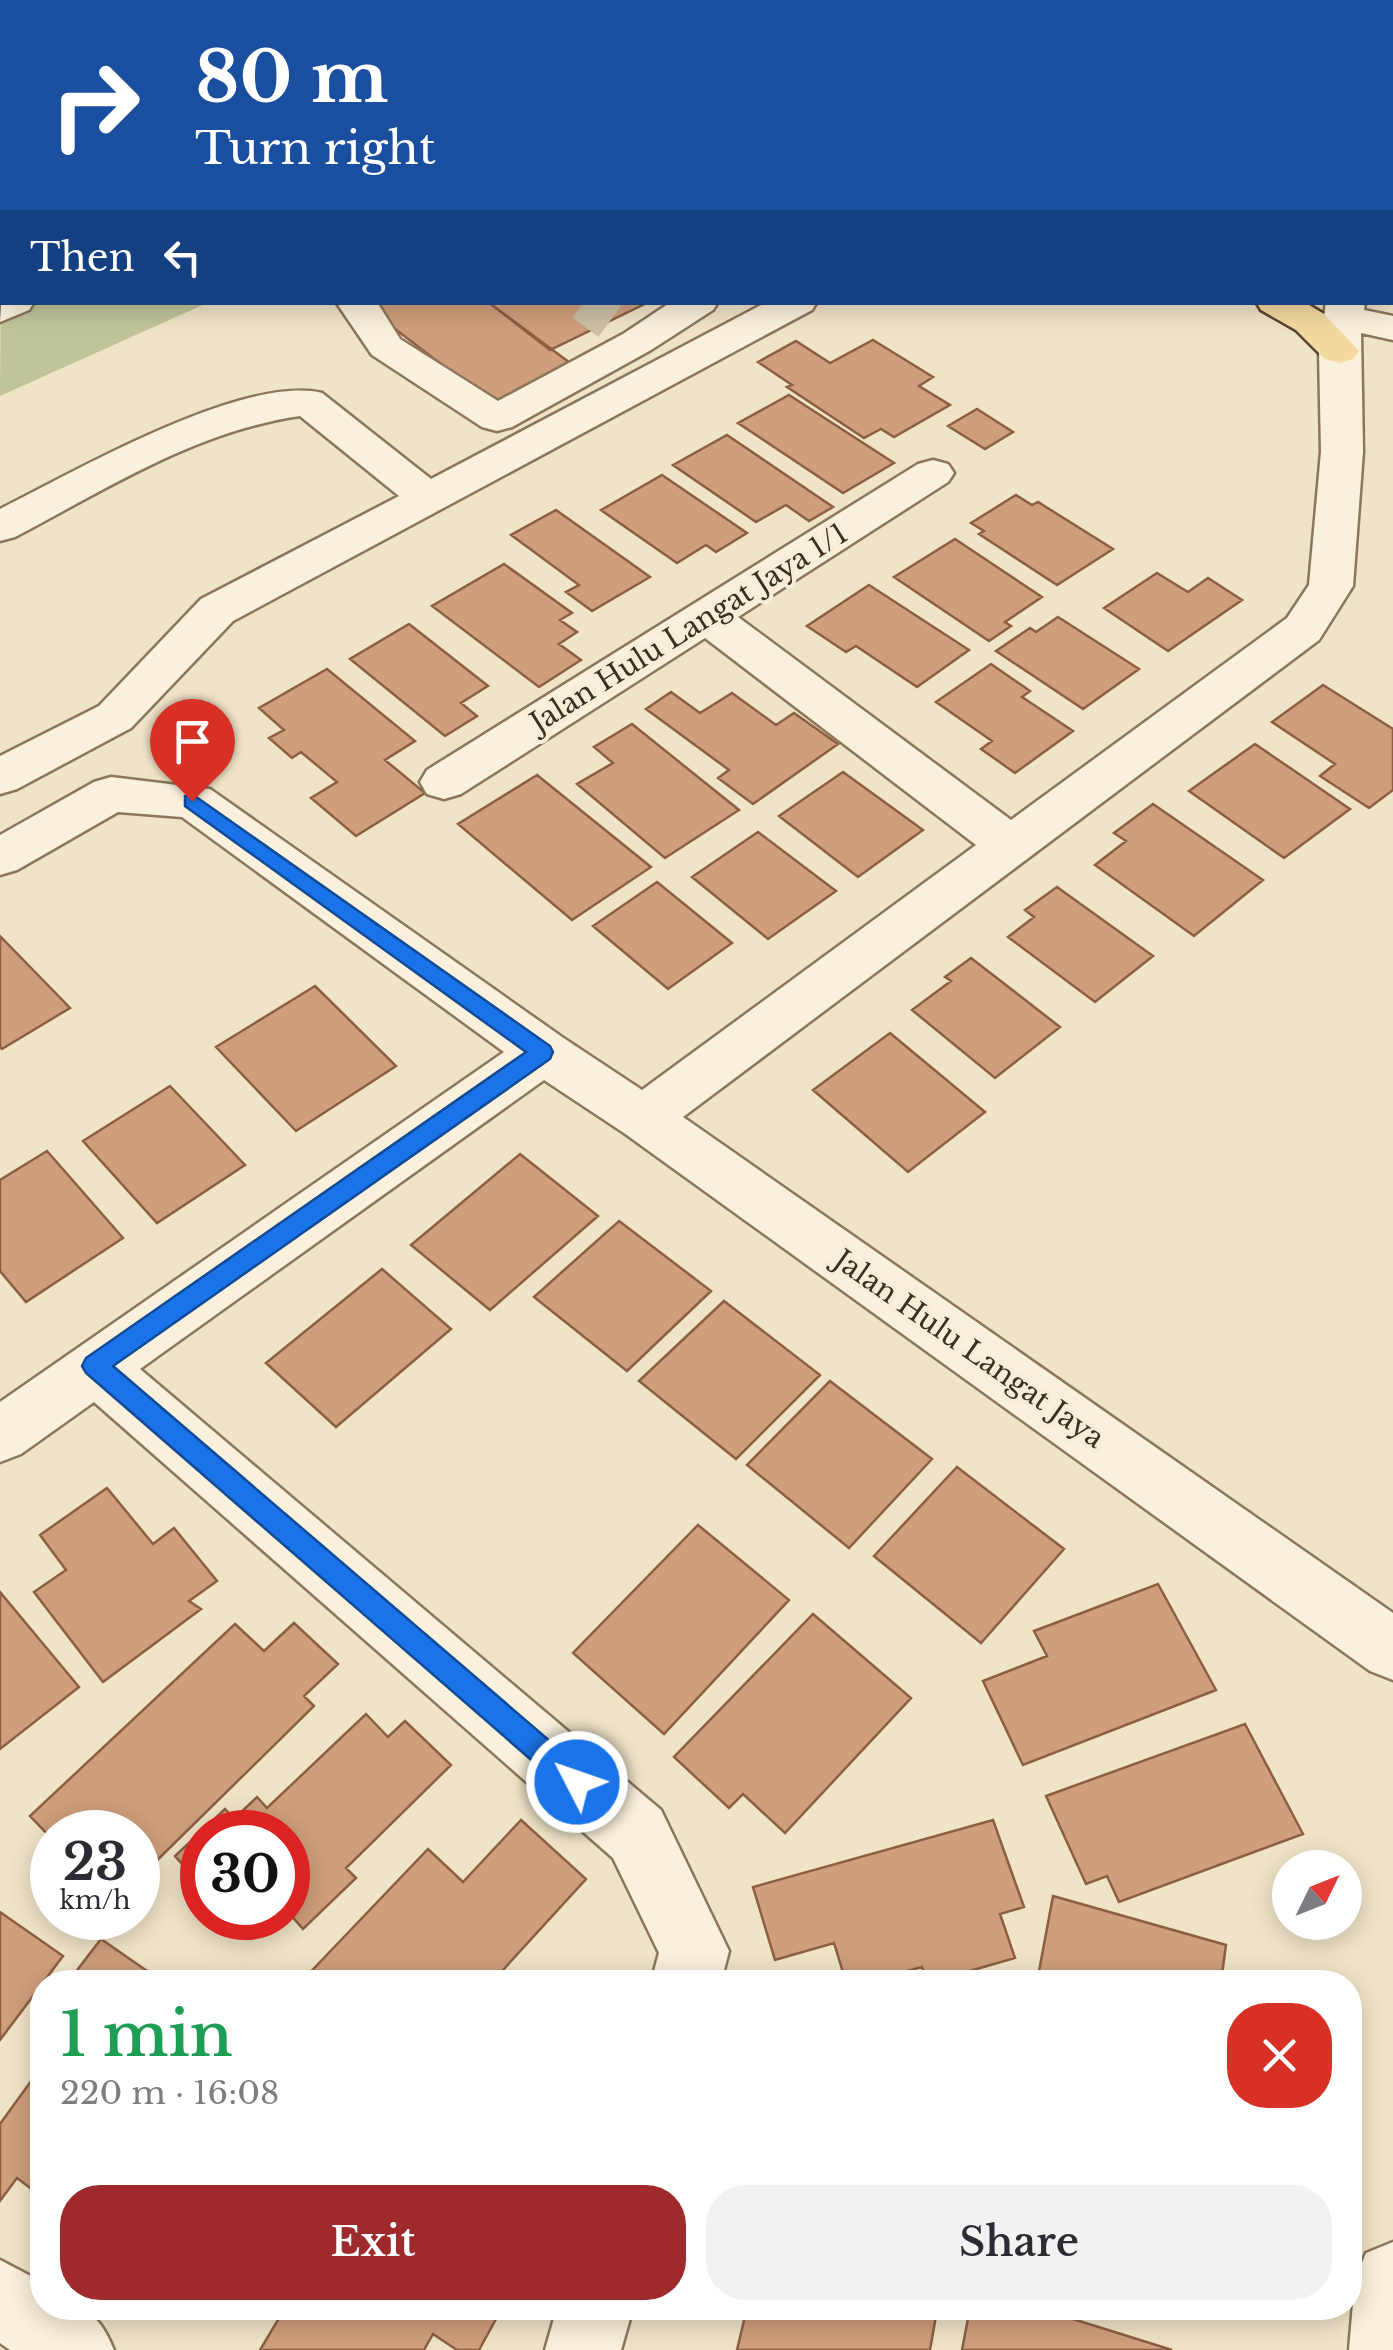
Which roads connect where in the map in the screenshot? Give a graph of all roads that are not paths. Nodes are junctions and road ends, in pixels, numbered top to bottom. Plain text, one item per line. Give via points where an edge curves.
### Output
1 (356, 305) edge
2 (691, 305) edge
3 (1280, 305) edge
4 (782, 308) edge
5 (1342, 324) edge
6 (1393, 328) edge
7 (934, 473) dead end
8 (428, 498) junction
9 (0, 527) edge
10 (706, 616) junction
11 (0, 777) edge
12 (444, 782) dead end
13 (1012, 847) junction
14 (0, 857) edge
15 (542, 1052) junction
16 (644, 1118) junction
17 (94, 1366) junction
18 (0, 1435) edge
19 (1393, 1650) edge
20 (689, 1970) edge
21 (1393, 2280) edge
22 (0, 2298) edge
23 (30, 2319) edge
24 (32, 2320) edge
25 (592, 2320) edge
26 (76, 2350) edge
27 (583, 2350) edge
28 (1387, 2350) edge

1 - 2 street via 386,346 498,418 623,331
3 - 5 main road via 1310,322
4 - 8 street
5 - 6 street
5 - 13 street via 1342,452 1330,586 1303,629
7 - 10 street, Jalan Hulu Langat Jaya 1/1
8 - 9 street via 308,402 215,421
8 - 11 street via 218,610 115,717
10 - 12 street, Jalan Hulu Langat Jaya 1/1
10 - 13 street
13 - 16 street
14 - 15 street, Jalan Hulu Langat Jaya via 111,794 192,801
15 - 16 street, Jalan Hulu Langat Jaya
15 - 17 street
16 - 19 street, Jalan Hulu Langat Jaya
17 - 18 street
17 - 20 street via 637,1834 694,1952
21 - 28 street
22 - 23 street
24 - 26 street
25 - 27 street

